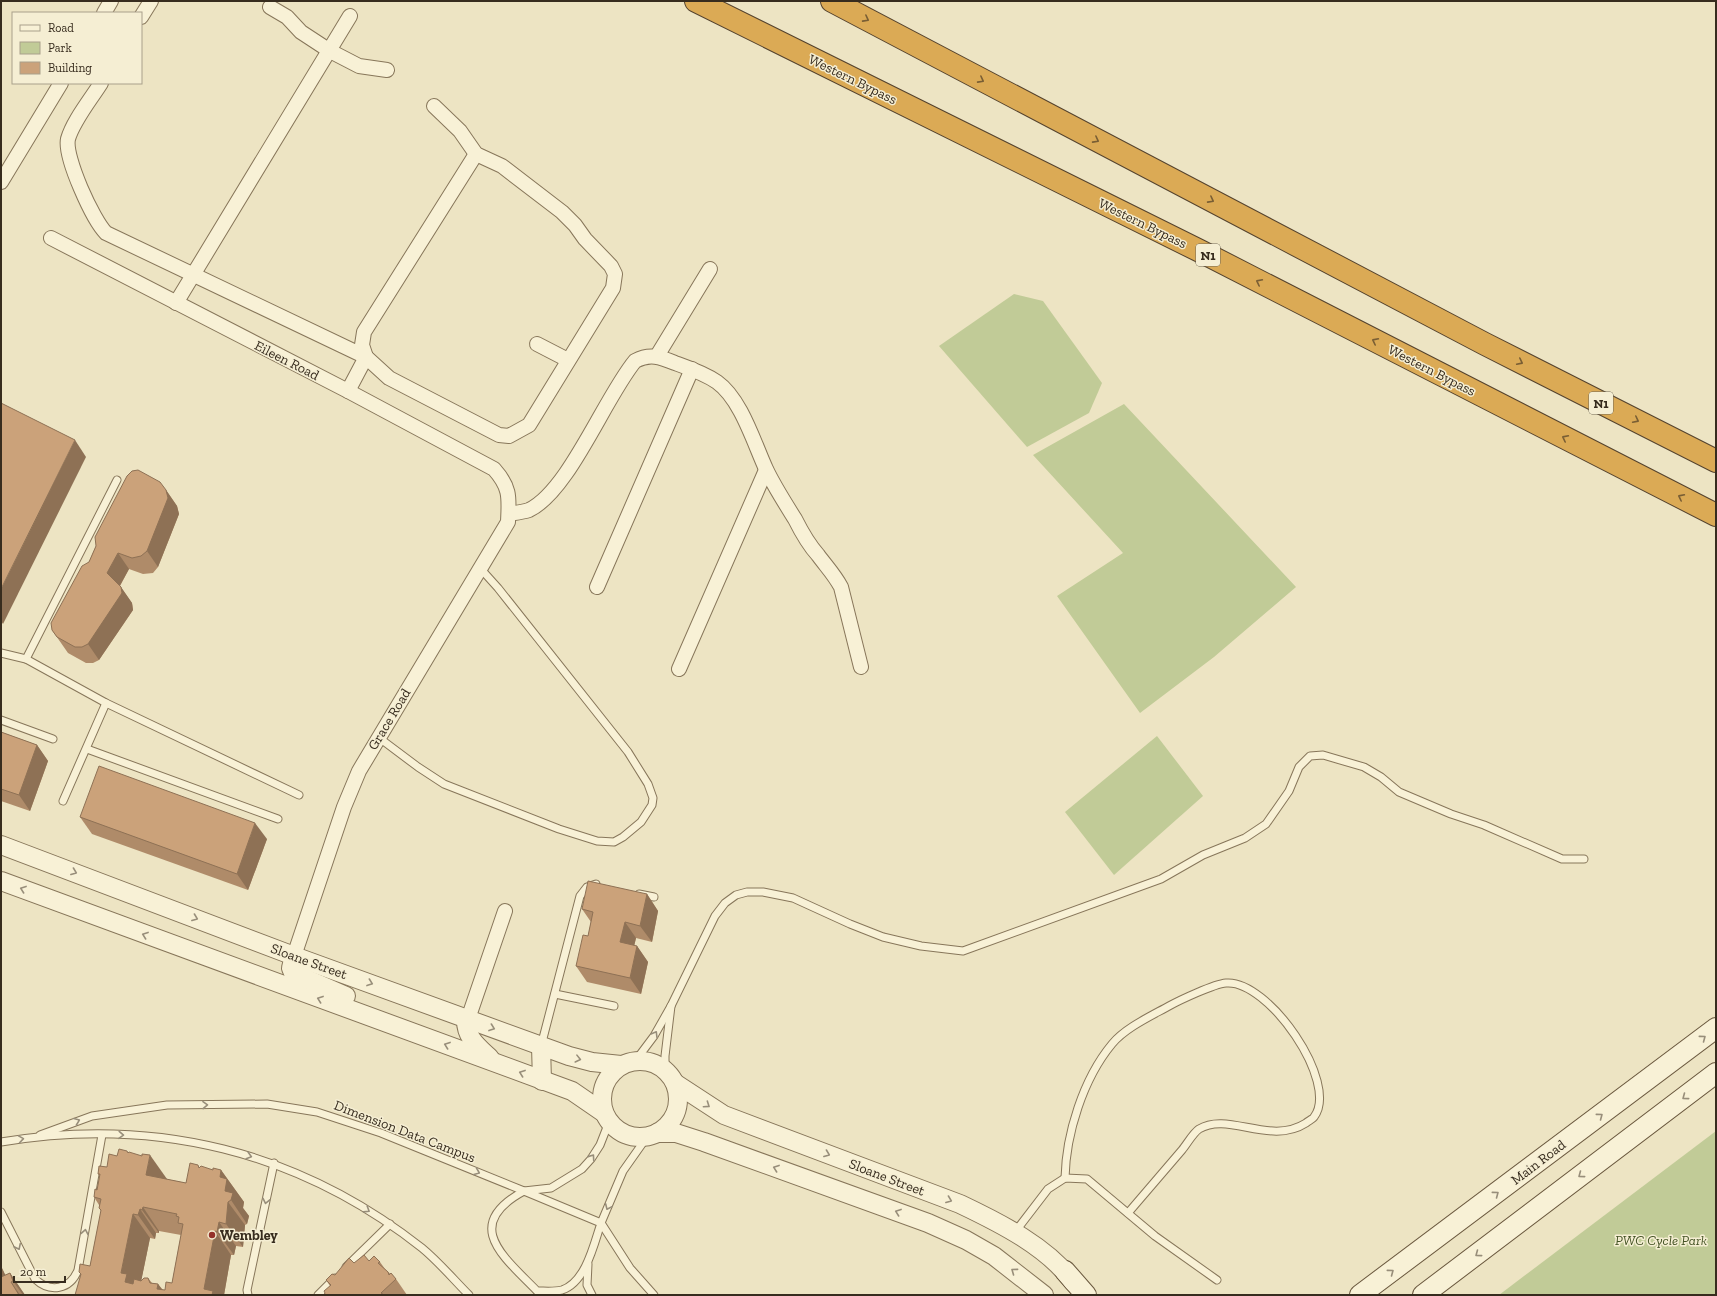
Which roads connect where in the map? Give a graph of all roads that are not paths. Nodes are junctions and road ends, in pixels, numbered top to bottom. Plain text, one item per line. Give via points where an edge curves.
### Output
1 (111, 1) edge
2 (151, 1) edge
3 (696, 1) edge
4 (832, 1) edge
5 (270, 7) dead end
6 (105, 12) edge
7 (142, 15) edge
8 (350, 16) dead end
9 (330, 51) junction
10 (387, 70) dead end
11 (60, 84) edge
12 (100, 84) edge
13 (434, 106) dead end
14 (476, 154) junction
15 (1, 182) edge
16 (51, 238) dead end
17 (710, 269) dead end
18 (193, 274) junction
19 (176, 303) junction
20 (537, 344) dead end
21 (657, 356) junction
22 (366, 357) junction
23 (568, 360) junction
24 (692, 369) junction
25 (348, 391) junction
26 (1716, 461) edge
27 (766, 470) junction
28 (116, 480) dead end
29 (509, 496) joint
30 (508, 514) junction
31 (1716, 515) edge
32 (480, 568) junction
33 (597, 587) dead end
34 (1, 653) edge
35 (26, 659) junction
36 (861, 667) dead end
37 (679, 669) dead end
38 (106, 703) junction
39 (1, 720) edge
40 (378, 737) junction
41 (54, 739) dead end
42 (87, 749) junction
43 (299, 795) dead end
44 (63, 801) dead end
45 (278, 819) dead end
46 (1, 845) edge
47 (1584, 859) dead end
48 (1, 881) edge
49 (602, 885) edge
50 (632, 892) edge
51 (654, 897) dead end
52 (505, 911) dead end
53 (294, 956) junction
54 (555, 994) junction
55 (614, 1006) dead end
56 (671, 1006) junction
57 (467, 1018) junction
58 (396, 1026) junction
59 (1716, 1028) edge
60 (541, 1046) junction
61 (629, 1062) junction
62 (496, 1064) junction
63 (1716, 1073) edge
64 (670, 1076) junction
65 (542, 1081) junction
66 (607, 1117) junction
67 (40, 1135) junction
68 (102, 1135) junction
69 (652, 1135) junction
70 (1, 1142) edge
71 (274, 1163) junction
72 (1065, 1178) junction
73 (524, 1191) junction
74 (1, 1212) edge
75 (1128, 1213) junction
76 (601, 1223) junction
77 (390, 1224) junction
78 (1015, 1232) junction
79 (588, 1263) junction
80 (1065, 1271) junction
81 (1217, 1280) dead end
82 (539, 1293) edge
83 (248, 1295) edge
84 (318, 1295) edge
85 (469, 1295) edge
86 (592, 1295) edge
87 (654, 1295) edge
88 (1044, 1295) edge
89 (1082, 1295) edge
90 (1086, 1295) edge
91 (1360, 1295) edge
92 (1423, 1295) edge

1 - 6 street
2 - 7 street
31 -> 3 highway, Western Bypass / N1 via 1198,250
4 -> 26 highway, N1 via 1485,344
5 - 9 street
8 - 9 street
9 - 10 street via 359,66
9 - 18 street
11 - 15 street
12 - 18 street via 71,131 67,148 95,220 106,233
13 - 14 street via 460,131
14 - 22 street via 364,332 362,345
14 - 23 street via 502,166 562,212 611,266 615,274 613,288
16 - 19 street, Eileen Road
17 - 21 street
18 - 19 street
18 - 22 street
19 - 25 street, Eileen Road
20 - 23 street
21 - 24 street
21 - 30 street via 642,358 631,366 561,480 529,510
22 - 23 street via 389,378 499,435 509,436 529,425
22 - 25 street
24 - 27 street via 717,382 726,392 751,430
24 - 33 street
25 - 29 street, Eileen Road via 494,469 507,486
27 - 36 street via 818,555 836,578
27 - 37 street
28 - 35 lane
29 - 30 street, Grace Road
30 - 32 street, Grace Road via 508,522
32 - 40 street, Grace Road
32 - 40 lane via 628,752 648,784 653,798 652,805 641,822 624,837 610,842 597,841 559,829 444,784
34 - 35 lane
35 - 38 lane
38 - 42 lane
38 - 43 lane
39 - 41 lane
40 - 53 street, Grace Road via 359,771 344,807
42 - 44 lane
42 - 45 lane
46 -> 53 street, Sloane Street
47 - 56 lane via 1562,859 1484,825 1444,811 1399,792 1364,767 1322,755 1310,756 1299,767 1289,791 1266,824 1245,838 1203,856 1161,879 963,950 921,946 883,937 793,898 763,892 736,895 714,916
58 -> 48 street
49 - 54 lane via 586,887 580,896
50 - 51 lane
52 - 57 street
53 -> 57 street, Sloane Street
53 - 58 street via 291,968 293,973 375,1009
54 - 55 lane
54 - 60 lane
61 -> 56 lane via 654,1036
56 - 64 lane via 665,1056
57 -> 60 street, Sloane Street
57 - 62 street via 465,1029 468,1035
62 -> 58 street
91 -> 59 main road, Main Road
60 -> 61 street, Sloane Street via 581,1060
60 - 65 street
61 - 64 street via 657,1064
61 - 66 street via 612,1071 606,1080 601,1102
65 -> 62 street
63 -> 92 main road
64 - 69 street via 678,1094 678,1106 667,1126
64 -> 78 street, Sloane Street via 724,1115 960,1204
65 - 66 street via 572,1091
66 - 69 street via 617,1130 626,1135
73 -> 66 lane, Dimension Data Campus via 551,1188 582,1169 600,1145
67 - 68 lane, Dimension Data Campus
70 -> 67 lane, Dimension Data Campus
67 -> 73 lane, Dimension Data Campus via 92,1116 167,1105 267,1104 317,1112 381,1133
68 -> 71 lane, Dimension Data Campus via 162,1137 219,1147
74 -> 68 lane via 35,1279 50,1288 71,1283 78,1270
69 -> 76 lane via 623,1171
88 -> 69 street, Sloane Street via 994,1256 966,1240 928,1224 704,1142 676,1134
71 -> 77 lane, Dimension Data Campus via 339,1193
71 -> 83 lane
72 - 75 lane via 1088,1179
72 - 75 lane via 1065,1160 1073,1121 1089,1080 1112,1043 1140,1022 1182,998 1227,983 1251,989 1274,1007 1299,1040 1316,1076 1321,1100 1314,1118 1297,1129 1276,1132 1217,1124 1199,1129
72 - 78 lane via 1048,1189
73 - 76 lane
73 - 82 lane via 509,1199 496,1214 492,1232 495,1244 502,1255
75 - 81 lane via 1155,1236
76 - 79 lane
76 - 87 lane via 630,1268
77 - 84 lane
77 - 85 lane, Dimension Data Campus via 424,1250
78 - 80 street, Sloane Street
79 - 82 lane via 575,1281 563,1290
79 - 86 lane via 588,1285
80 - 89 street, Sloane Street
80 - 90 main road

